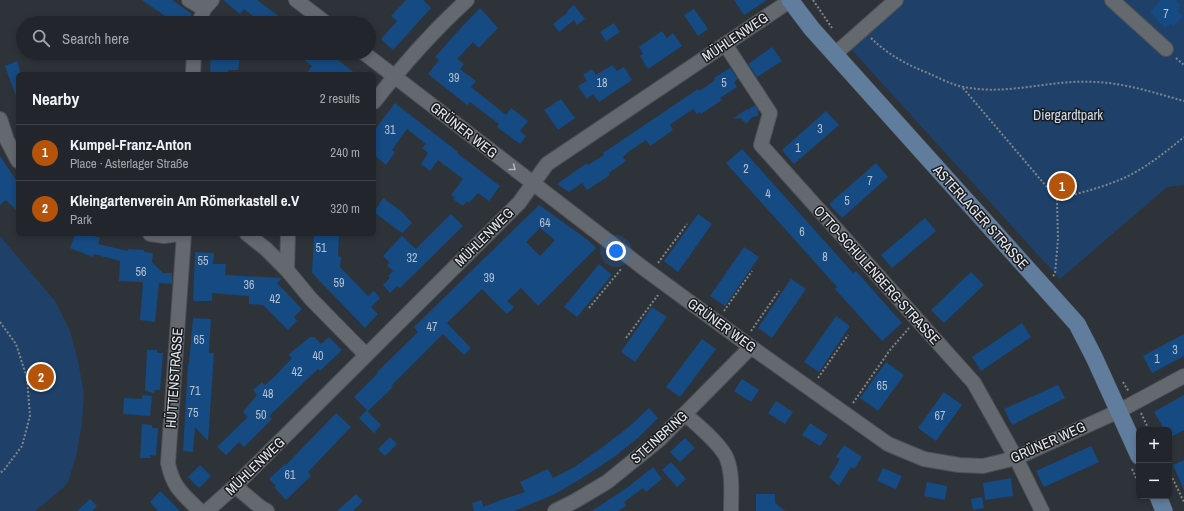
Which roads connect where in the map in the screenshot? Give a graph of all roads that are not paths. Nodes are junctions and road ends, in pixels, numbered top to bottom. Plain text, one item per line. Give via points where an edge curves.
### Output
1 (189, 0) edge
2 (296, 0) edge
3 (467, 0) edge
4 (790, 0) edge
5 (896, 0) edge
6 (1112, 0) edge
7 (208, 5) edge
8 (202, 16) edge
9 (317, 16) edge
10 (725, 44) junction
11 (1166, 49) dead end
12 (835, 54) junction
13 (194, 60) edge
14 (373, 60) edge
15 (193, 72) edge
16 (394, 76) junction
17 (376, 99) edge
18 (0, 119) edge
19 (4, 141) edge
20 (16, 158) edge
21 (533, 184) junction
22 (184, 236) edge
23 (250, 236) edge
24 (288, 236) edge
25 (287, 270) junction
26 (747, 344) junction
27 (366, 355) junction
28 (1184, 376) edge
29 (1119, 410) junction
30 (685, 414) junction
31 (1016, 458) junction
32 (1134, 460) edge
33 (235, 486) junction
34 (1159, 499) edge
35 (200, 511) edge
36 (207, 511) edge
37 (267, 511) edge
38 (555, 511) edge
39 (731, 511) edge
40 (1042, 511) edge
41 (1164, 511) edge

1 - 7 street
2 - 9 street
3 - 16 street via 442,23
4 - 10 street, MÜHLENWEG
4 - 12 main road, ASTERLAGER STRASSE
5 - 12 street
6 - 11 street
7 - 8 street
10 - 21 street, MÜHLENWEG via 547,164
10 - 31 street, OTTO-SCHULENBERG-STRASSE via 770,113 761,145 974,383
12 - 29 main road, ASTERLAGER STRASSE via 1076,324
13 - 15 street
14 - 16 street, GRÜNER WEG
16 - 17 street
16 -> 21 street, GRÜNER WEG
18 - 19 street
19 - 20 street
21 - 26 street, GRÜNER WEG
21 - 27 street, MÜHLENWEG via 519,202
22 - 35 street, HÜTTENSTRASSE via 168,464 171,478 179,491
23 - 25 street
24 - 25 street
25 - 27 street via 311,299
26 - 30 street, STEINBRING
26 - 31 street, GRÜNER WEG via 888,444 924,459 959,465 983,466
27 - 33 street, MÜHLENWEG
28 - 29 street, GRÜNER WEG
29 - 31 street, GRÜNER WEG
29 - 32 main road, ASTERLAGER STRASSE
30 - 38 street, STEINBRING via 660,440 607,482 576,502
30 - 39 street via 712,439 727,458 732,484
31 - 40 street, OTTO-SCHULENBERG-STRASSE
33 - 36 street, MÜHLENWEG
33 - 37 street
34 - 41 main road

